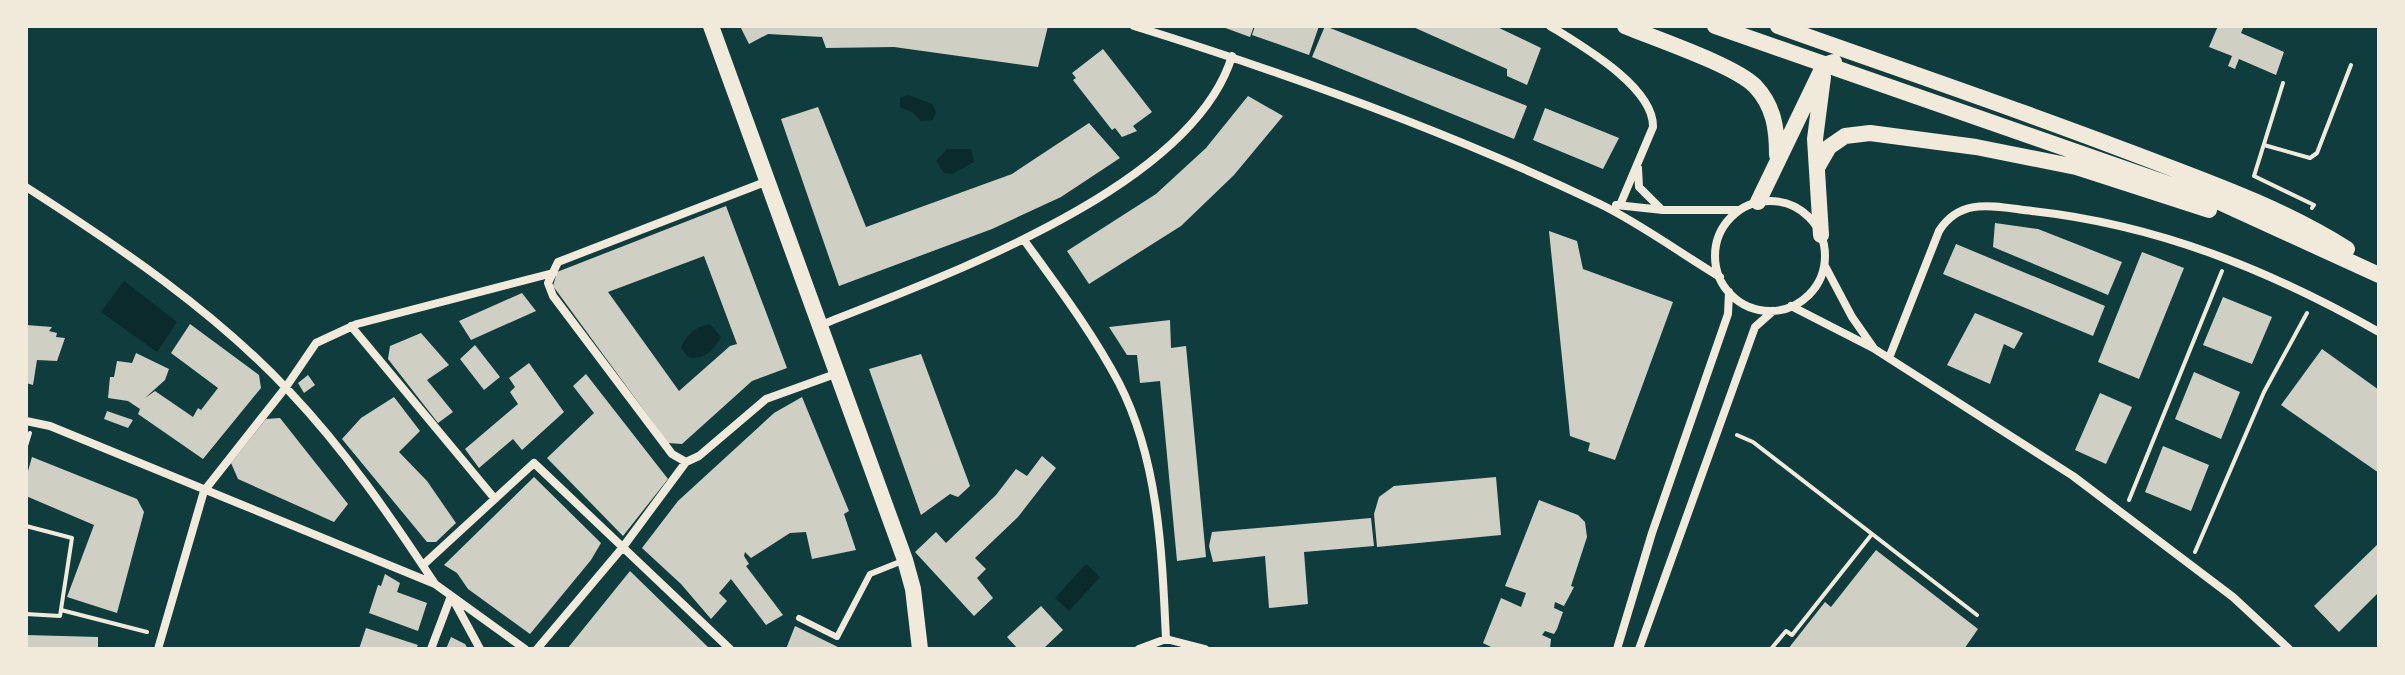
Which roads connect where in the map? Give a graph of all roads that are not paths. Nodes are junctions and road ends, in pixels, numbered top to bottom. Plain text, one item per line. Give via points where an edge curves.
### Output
1 (711, 26) edge
2 (1134, 26) edge
3 (1550, 26) edge
4 (1625, 26) edge
5 (1715, 26) edge
6 (1744, 26) edge
7 (1778, 26) edge
8 (1809, 31) edge
9 (1232, 56) junction
10 (1824, 65) junction
11 (2018, 109) junction
12 (1777, 161) junction
13 (1818, 166) junction
14 (1638, 167) junction
15 (765, 182) junction
16 (26, 187) edge
17 (1758, 202) junction
18 (1602, 205) junction
19 (1620, 205) junction
20 (1663, 210) junction
21 (1739, 210) junction
22 (1821, 235) junction
23 (1024, 240) junction
24 (2318, 245) junction
25 (1825, 266) junction
26 (2379, 272) edge
27 (553, 273) junction
28 (1720, 277) junction
29 (1729, 292) junction
30 (1791, 306) junction
31 (1773, 311) junction
32 (821, 325) junction
33 (351, 326) junction
34 (2379, 332) edge
35 (1873, 348) junction
36 (1889, 358) junction
37 (839, 372) junction
38 (286, 387) junction
39 (26, 421) edge
40 (686, 462) junction
41 (204, 491) junction
42 (495, 499) junction
43 (623, 547) junction
44 (905, 560) junction
45 (423, 565) junction
46 (435, 584) junction
47 (451, 596) junction
48 (799, 618) dead end
49 (1166, 639) junction
50 (158, 649) edge
51 (431, 649) edge
52 (480, 649) edge
53 (525, 649) edge
54 (537, 649) edge
55 (730, 649) edge
56 (920, 649) edge
57 (1139, 649) edge
58 (1205, 649) edge
59 (1617, 649) edge
60 (1639, 649) edge
61 (2289, 649) edge

1 - 15 main road
2 - 9 street
3 - 14 street via 1634,86 1649,103 1653,127
4 - 12 main road via 1753,84 1768,103 1777,130
5 - 10 main road
6 - 10 main road via 1810,48
7 - 8 main road
8 - 11 main road
9 - 18 street via 1392,115
9 - 23 street via 1226,77 1203,111 1157,156 1110,192
10 - 11 main road via 1839,60 1977,106
10 - 12 main road
10 - 13 main road via 1815,139
10 - 24 main road via 2217,201
11 - 26 main road via 2220,186 2304,224
12 - 17 main road
13 - 22 main road
13 - 24 main road via 1829,147 1845,136 1870,133 1976,147 2076,167
14 - 19 street
14 - 20 street via 1639,187
15 - 27 street via 558,262
15 - 32 main road
16 - 38 street via 194,306
17 - 21 street
17 - 22 street via 1789,203 1814,222
18 - 19 street
18 - 28 street
19 - 20 street
20 - 21 street
21 - 28 street via 1717,240
22 - 25 street
23 - 32 street
23 - 49 street via 1089,331 1120,386 1141,441 1162,545
24 - 26 main road
25 - 30 street via 1813,291
25 - 35 street
27 - 33 street
27 - 40 street via 548,283 553,296 672,454
28 - 29 street
29 - 31 street via 1749,306
29 - 59 street via 1728,314
30 - 31 street
30 - 35 street
31 - 60 street via 1755,327
32 - 37 main road
33 - 38 street via 316,343
33 - 42 street
34 - 36 street via 2303,289 2162,235 2084,217 1982,206 1964,207 1939,231
35 - 36 street
36 - 61 street via 2073,476 2233,597
37 - 40 street via 766,399
37 - 44 main road
38 - 41 street
38 - 45 street via 381,503
39 - 41 street via 50,426
40 - 43 street
41 - 46 street
41 - 50 street
42 - 43 street via 534,463
42 - 45 street
43 - 54 street
43 - 55 street
44 - 48 lane via 870,574 837,637
44 - 56 main road
45 - 46 street
46 - 47 street
47 - 51 street
47 - 52 street
47 - 53 street
49 - 57 street
49 - 58 street

